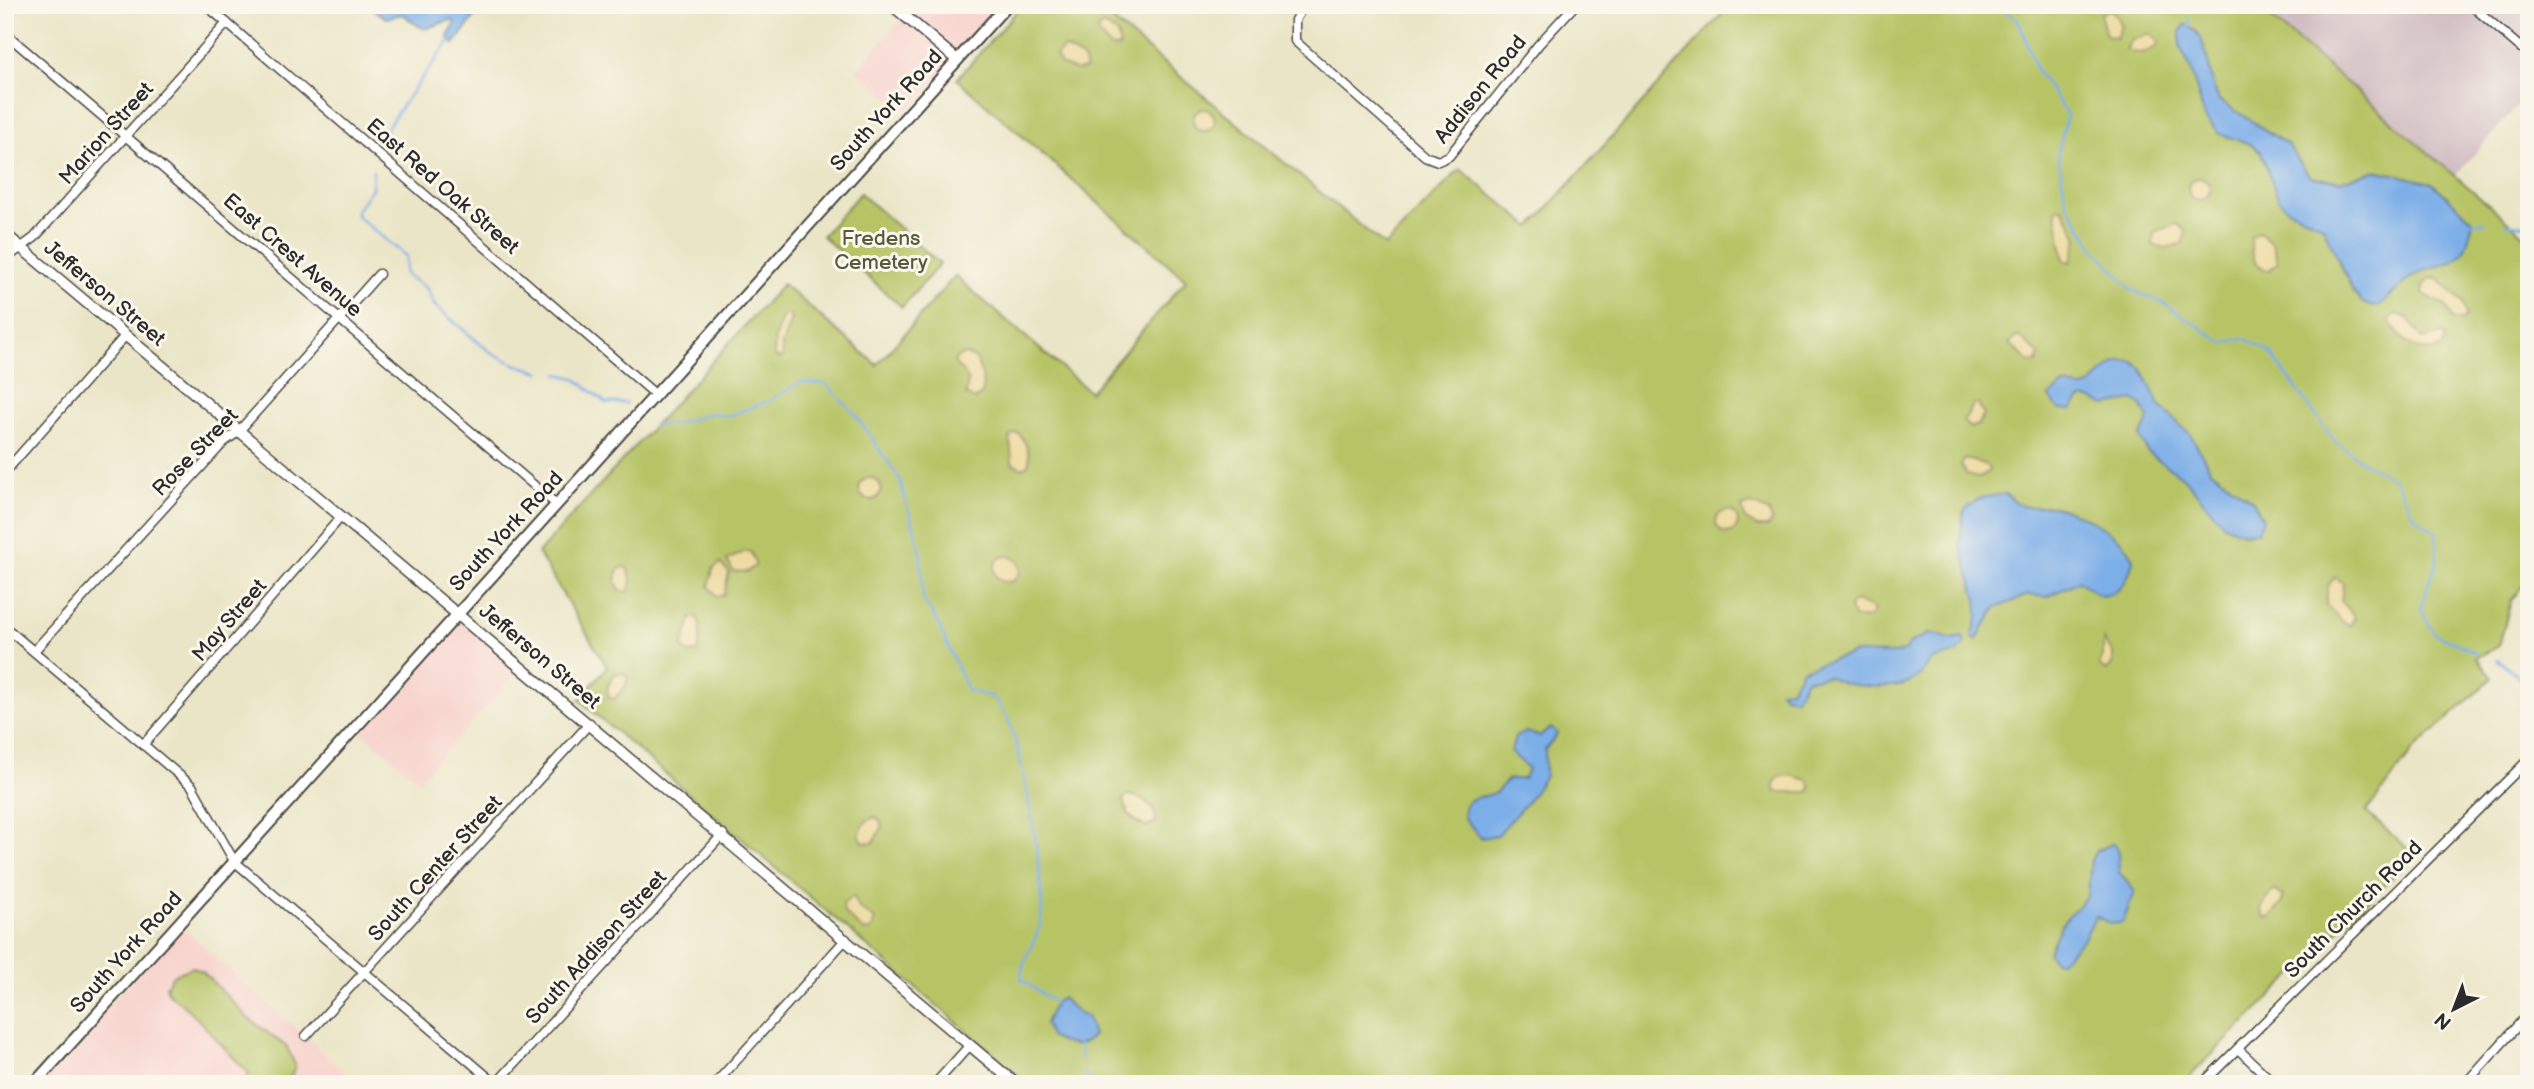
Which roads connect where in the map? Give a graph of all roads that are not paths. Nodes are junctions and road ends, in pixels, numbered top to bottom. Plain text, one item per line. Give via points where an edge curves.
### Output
1 (206, 5) edge
2 (892, 5) edge
3 (1007, 5) edge
4 (1575, 5) edge
5 (2471, 5) edge
6 (1302, 8) edge
7 (227, 23) junction
8 (5, 33) edge
9 (2529, 50) edge
10 (957, 60) junction
11 (127, 136) junction
12 (5, 234) edge
13 (20, 247) junction
14 (5, 259) edge
15 (379, 274) dead end
16 (340, 318) junction
17 (125, 336) junction
18 (656, 394) junction
19 (239, 431) junction
20 (5, 472) edge
21 (557, 505) junction
22 (340, 518) junction
23 (458, 613) junction
24 (5, 627) edge
25 (34, 651) junction
26 (590, 723) junction
27 (143, 745) junction
28 (2529, 759) edge
29 (723, 834) junction
30 (234, 861) junction
31 (846, 939) junction
32 (365, 972) junction
33 (2529, 1013) edge
34 (306, 1037) dead end
35 (970, 1045) junction
36 (2238, 1049) junction
37 (34, 1084) edge
38 (496, 1084) edge
39 (715, 1084) edge
40 (935, 1084) edge
41 (1016, 1084) edge
42 (2202, 1084) edge
43 (2276, 1084) edge
44 (2465, 1084) edge

1 - 7 street, East Red Oak Street
2 - 10 street
3 - 10 main road, South York Road
4 - 6 street, Addison Road via 1449,156 1438,161 1426,156 1294,41 1295,20
5 - 9 street
7 - 11 street, Marion Street
7 - 18 street, East Red Oak Street
8 - 11 street, East Crest Avenue
10 - 18 main road, South York Road
11 - 13 street, Marion Street via 34,238
11 - 16 street, East Crest Avenue
12 - 13 street, Jefferson Street
13 - 14 street, Marion Street
13 - 17 street, Jefferson Street
15 - 16 street, Rose Street
16 - 19 street, Rose Street
16 - 21 street, East Crest Avenue
17 - 19 street, Jefferson Street
17 - 20 street
18 - 21 main road, South York Road
19 - 22 street, Jefferson Street
19 - 25 street, Rose Street
21 - 23 main road, South York Road
22 - 23 street, Jefferson Street
22 - 27 street, May Street
23 - 26 street, Jefferson Street
23 - 30 main road, South York Road
24 - 25 street
25 - 27 street
26 - 29 street, Jefferson Street
26 - 32 street, South Center Street
27 - 30 street via 191,786
28 - 36 street, South Church Road
29 - 31 street, Jefferson Street
29 - 38 street, South Addison Street
30 - 32 street
30 - 37 main road, South York Road
31 - 35 street, Jefferson Street
31 - 39 street
32 - 34 street, South Center Street
32 - 38 street
33 - 44 street
35 - 40 street
35 - 41 street, Jefferson Street
36 - 42 street, South Church Road
36 - 43 street

